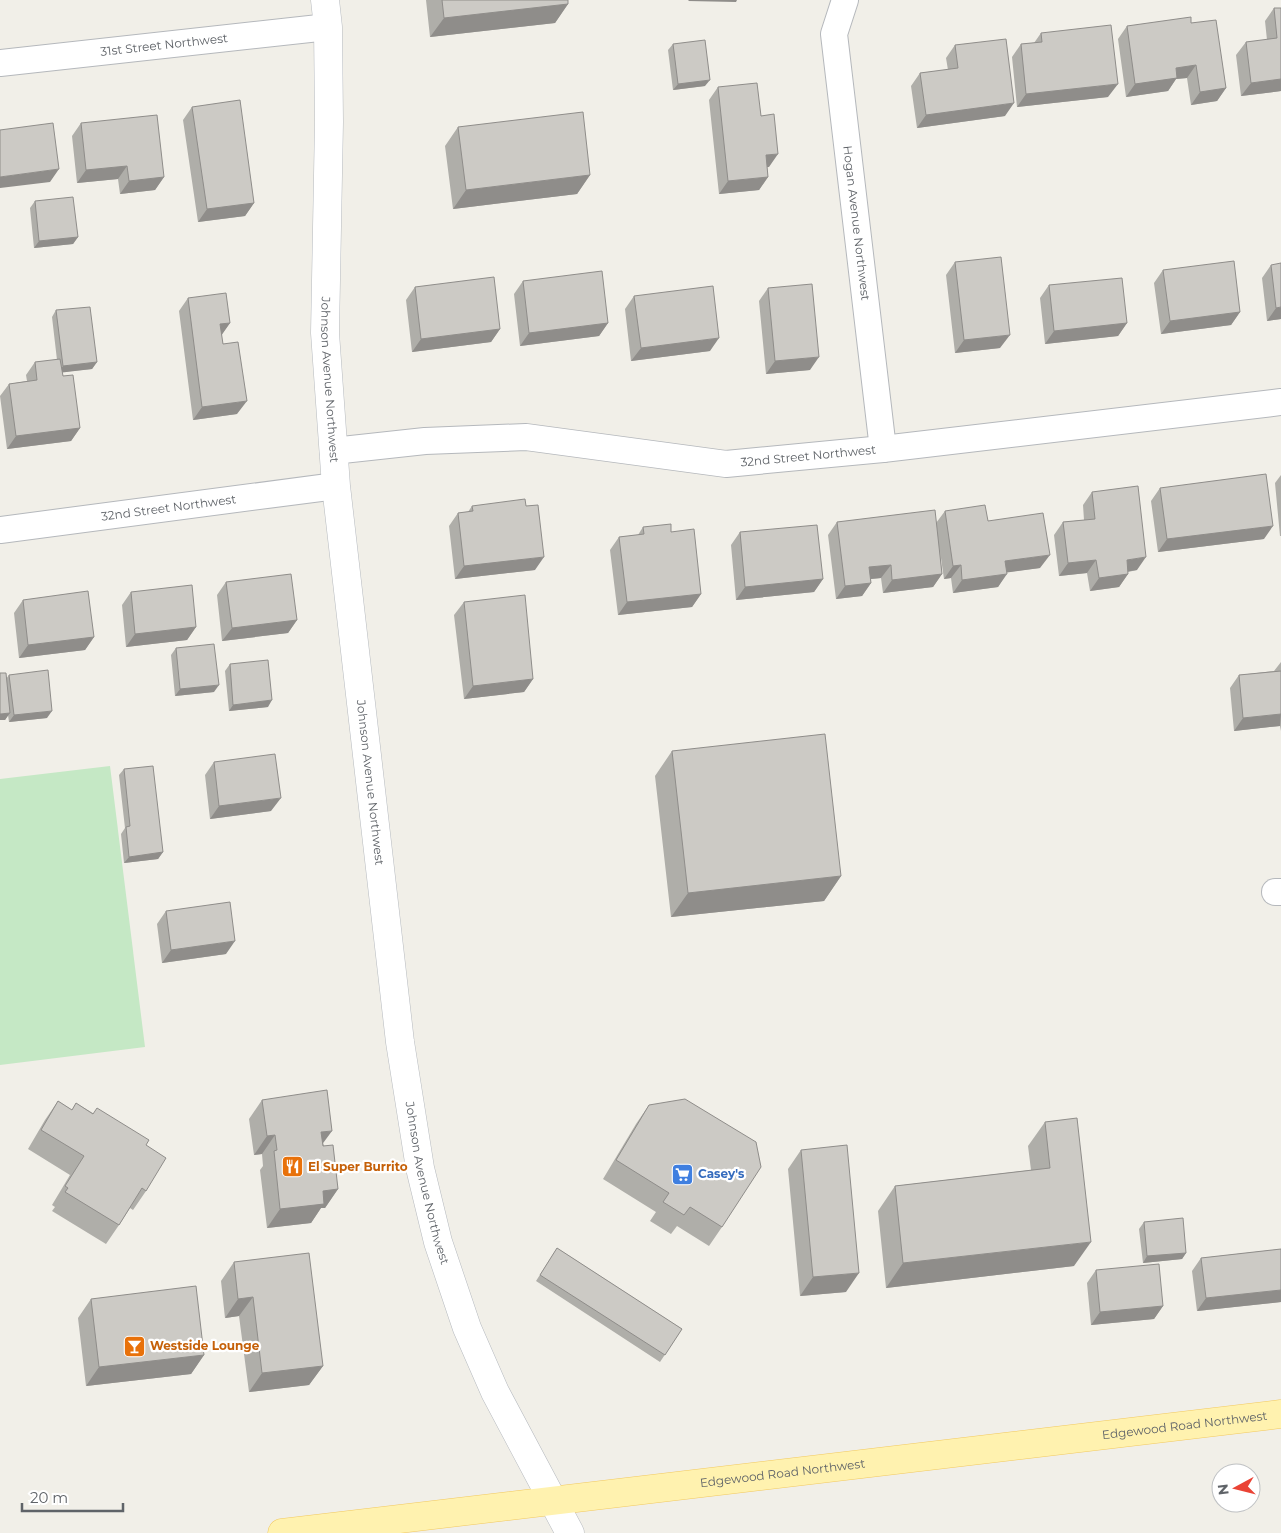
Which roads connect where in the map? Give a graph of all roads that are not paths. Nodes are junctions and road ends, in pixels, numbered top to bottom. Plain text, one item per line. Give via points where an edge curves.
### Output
1 (325, 0) edge
2 (845, 0) edge
3 (328, 27) junction
4 (0, 63) edge
5 (1281, 402) edge
6 (883, 449) junction
7 (333, 451) junction
8 (336, 486) junction
9 (0, 530) edge
10 (1281, 1414) edge
11 (554, 1501) junction
12 (282, 1533) edge
13 (570, 1533) edge

1 - 3 street, Johnson Avenue Northwest
2 - 6 street, Hogan Avenue Northwest via 834,34
3 - 4 street, 31st Street Northwest
3 - 7 street, Johnson Avenue Northwest via 325,332
5 - 6 street, 32nd Street Northwest
6 - 7 street, 32nd Street Northwest via 726,464 526,437 425,441
7 - 8 street, Johnson Avenue Northwest
8 - 9 street, 32nd Street Northwest
8 - 11 street, Johnson Avenue Northwest via 400,1042 420,1168 438,1242 467,1328 495,1392
10 - 11 main road, Edgewood Road Northwest
11 - 12 main road, Edgewood Road Northwest
11 - 13 street, Johnson Avenue Northwest

